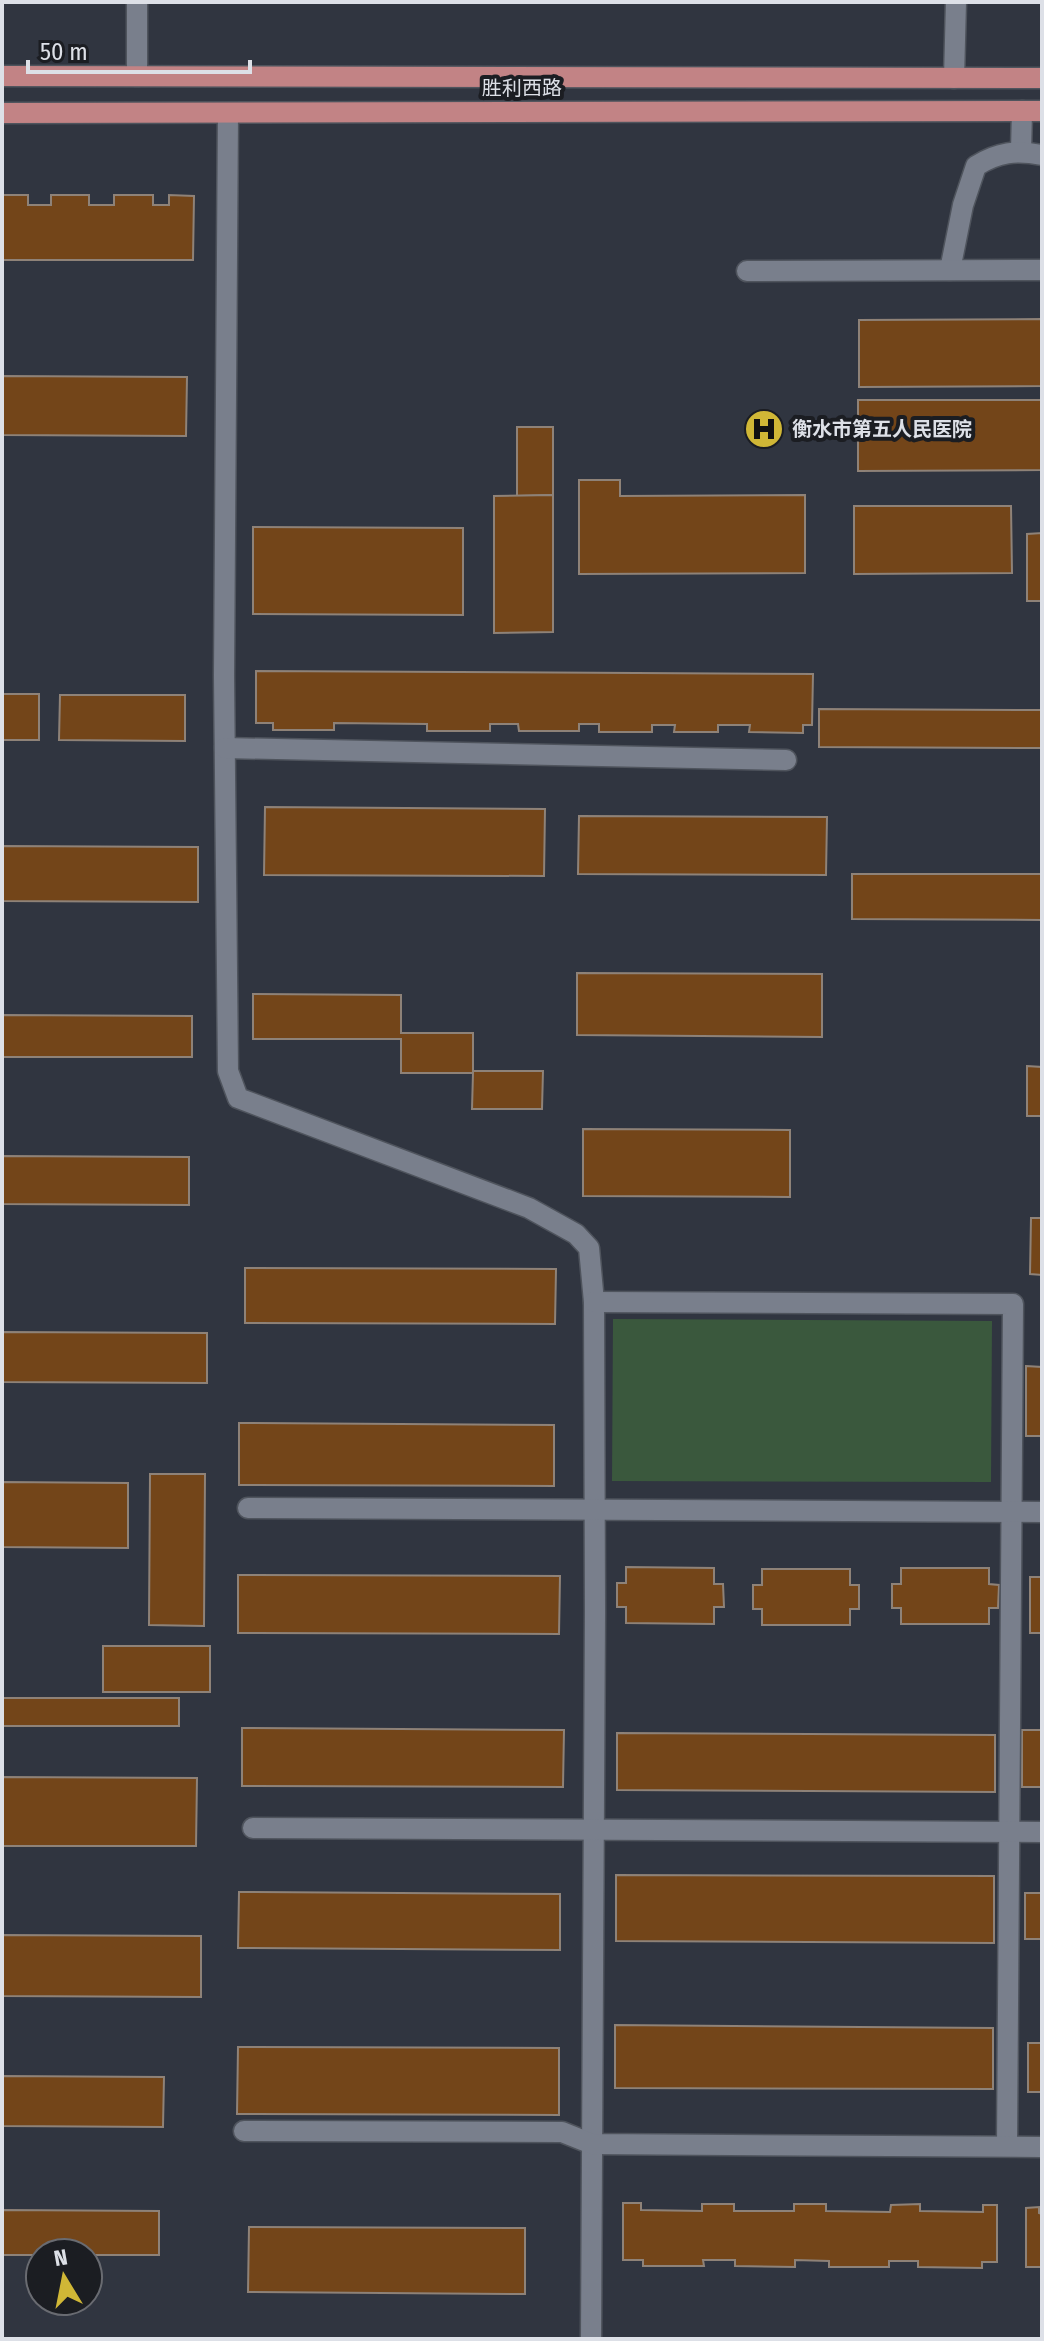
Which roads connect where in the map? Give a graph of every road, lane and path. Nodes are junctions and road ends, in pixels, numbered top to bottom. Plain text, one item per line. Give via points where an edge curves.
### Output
1 (137, 2) edge
2 (956, 2) edge
3 (2, 76) edge
4 (137, 76) junction
5 (954, 78) junction
6 (1042, 78) edge
7 (1032, 111) edge
8 (2, 113) edge
9 (228, 113) junction
10 (1021, 151) junction
11 (1042, 155) edge
12 (950, 270) junction
13 (1042, 270) edge
14 (747, 271) dead end
15 (225, 748) junction
16 (786, 760) dead end
17 (594, 1302) junction
18 (248, 1508) dead end
19 (595, 1509) junction
20 (1012, 1511) junction
21 (1042, 1512) edge
22 (253, 1828) dead end
23 (594, 1829) junction
24 (1010, 1832) junction
25 (1042, 1832) edge
26 (244, 2131) dead end
27 (592, 2144) junction
28 (1007, 2146) junction
29 (1042, 2147) edge
30 (591, 2339) edge

1 - 4 street
2 - 5 street
3 - 4 main road, 胜利西路
4 - 5 main road, 胜利西路
5 - 6 main road, 胜利西路
7 - 9 main road, 胜利西路
7 - 10 street
8 - 9 main road, 胜利西路
9 - 15 street
10 - 11 street
10 - 12 street via 993,155 976,166
12 - 13 street
12 - 14 street
15 - 16 street
15 - 17 street via 228,1071 238,1098 529,1208 576,1234 589,1248
17 - 19 street
17 - 20 street via 1013,1304
18 - 19 street
19 - 20 street
19 - 23 street
20 - 21 street
20 - 24 street
22 - 23 street
23 - 24 street
23 - 27 street
24 - 25 street
24 - 28 street
26 - 27 street via 562,2132
27 - 28 street
27 - 30 street
28 - 29 street

